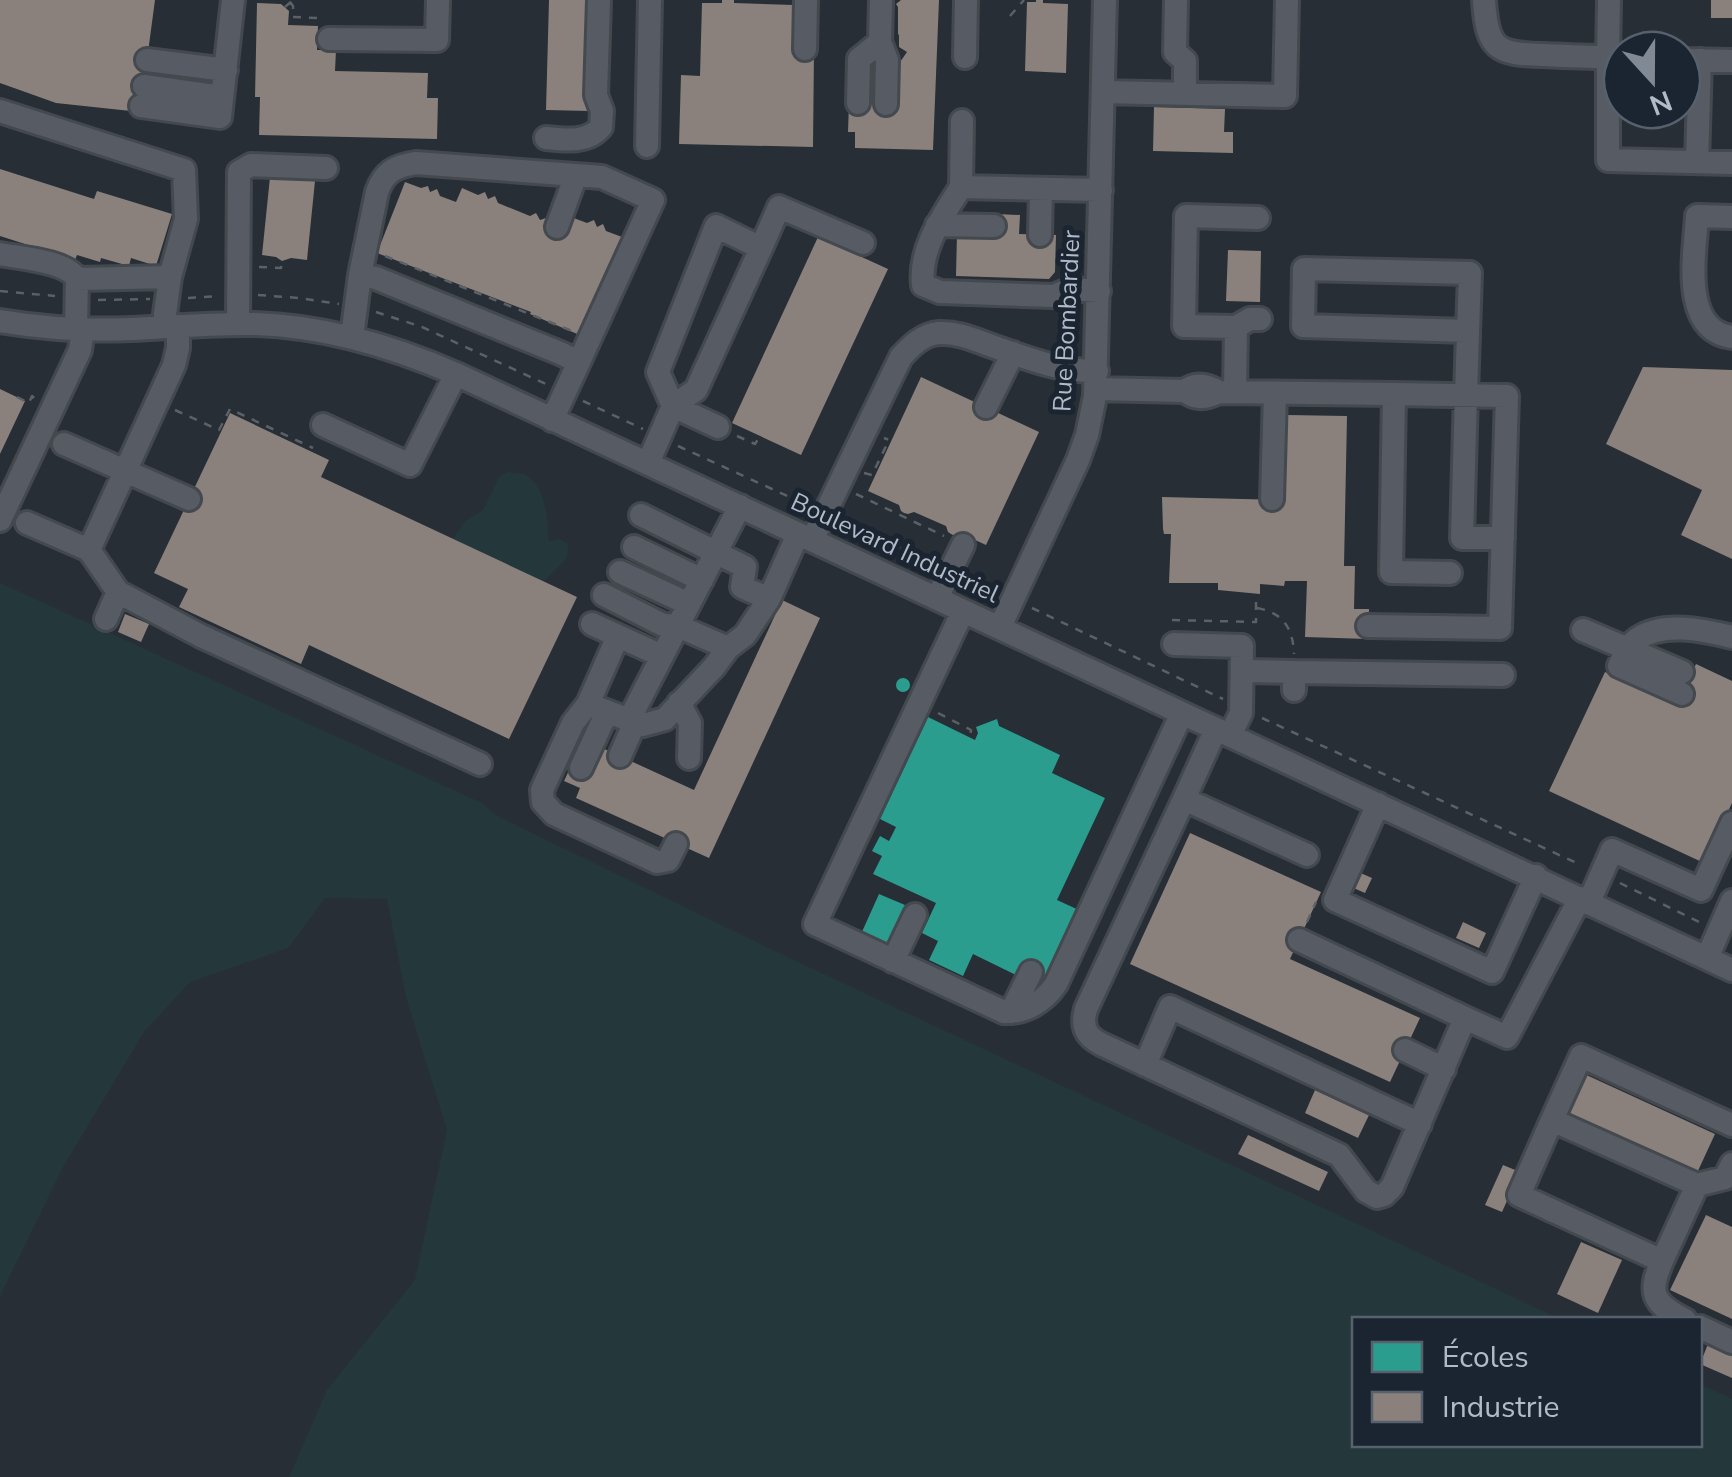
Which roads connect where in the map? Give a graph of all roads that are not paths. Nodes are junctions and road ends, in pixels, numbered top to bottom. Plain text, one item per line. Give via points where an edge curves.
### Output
1 (233, 0) edge
2 (438, 0) edge
3 (599, 0) edge
4 (650, 0) edge
5 (806, 0) edge
6 (881, 0) edge
7 (966, 0) edge
8 (1105, 0) edge
9 (1176, 0) edge
10 (1287, 0) edge
11 (1484, 0) edge
12 (1610, 0) edge
13 (1613, 30) edge
14 (324, 32) road end
15 (880, 42) junction
16 (805, 49) dead end
17 (1602, 57) edge
18 (965, 58) dead end
19 (148, 60) dead end
20 (1702, 60) edge
21 (1732, 61) edge
22 (226, 70) junction
23 (1103, 92) junction
24 (1184, 94) junction
25 (142, 96) dead end
26 (858, 103) dead end
27 (886, 104) dead end
28 (0, 110) edge
29 (962, 121) dead end
30 (1610, 130) edge
31 (1696, 130) edge
32 (546, 138) dead end
33 (647, 146) dead end
34 (1698, 162) junction
35 (1732, 163) edge
36 (326, 168) dead end
37 (576, 175) junction
38 (961, 188) junction
39 (1041, 190) junction
40 (1101, 190) junction
41 (1732, 217) edge
42 (1258, 218) dead end
43 (938, 225) junction
44 (994, 226) dead end
45 (558, 227) dead end
46 (1040, 235) dead end
47 (863, 243) dead end
48 (761, 248) junction
49 (0, 254) edge
50 (360, 275) junction
51 (173, 288) junction
52 (1099, 291) junction
53 (77, 292) junction
54 (0, 321) edge
55 (238, 324) junction
56 (172, 327) junction
57 (79, 329) junction
58 (1468, 331) junction
59 (1732, 337) edge
60 (352, 338) junction
61 (1013, 353) junction
62 (578, 362) junction
63 (456, 374) junction
64 (1097, 380) junction
65 (1227, 392) junction
66 (1274, 392) junction
67 (1394, 394) junction
68 (1466, 395) junction
69 (673, 406) junction
70 (986, 407) dead end
71 (552, 420) junction
72 (324, 425) dead end
73 (722, 429) road end
74 (64, 444) dead end
75 (648, 464) junction
76 (126, 471) junction
77 (189, 499) dead end
78 (1272, 500) dead end
79 (740, 506) junction
80 (641, 515) dead end
81 (0, 520) edge
82 (27, 523) dead end
83 (805, 537) junction
84 (1503, 538) junction
85 (956, 542) road end
86 (634, 548) dead end
87 (89, 550) junction
88 (717, 553) junction
89 (620, 572) dead end
90 (1450, 572) dead end
91 (702, 580) junction
92 (118, 592) junction
93 (604, 595) dead end
94 (937, 598) junction
95 (769, 600) junction
96 (689, 604) junction
97 (963, 611) junction
98 (106, 618) dead end
99 (592, 624) dead end
100 (678, 626) junction
101 (1368, 626) dead end
102 (1000, 627) junction
103 (1583, 630) dead end
104 (618, 636) junction
105 (1732, 637) edge
106 (1174, 644) dead end
107 (728, 648) junction
108 (1627, 648) junction
109 (662, 656) junction
110 (1242, 671) junction
111 (1503, 675) dead end
112 (1682, 683) dead end
113 (680, 703) junction
114 (1182, 713) junction
115 (615, 715) junction
116 (1223, 732) junction
117 (620, 756) dead end
118 (690, 758) dead end
119 (480, 764) dead end
120 (581, 768) dead end
121 (1184, 799) junction
122 (1378, 804) junction
123 (1732, 824) edge
124 (676, 844) dead end
125 (1308, 855) dead end
126 (1536, 876) junction
127 (1585, 900) junction
128 (1732, 901) edge
129 (915, 914) dead end
130 (1299, 940) road end
131 (1707, 958) junction
132 (893, 962) junction
133 (1732, 970) edge
134 (1031, 972) dead end
135 (1011, 1012) junction
136 (1465, 1018) junction
137 (1405, 1050) dead end
138 (1145, 1065) junction
139 (1444, 1068) junction
140 (1552, 1120) junction
141 (1420, 1124) junction
142 (1732, 1125) edge
143 (1732, 1164) edge
144 (1697, 1185) junction
145 (1662, 1261) junction
146 (1679, 1317) edge
147 (1702, 1327) edge
148 (1732, 1349) edge

1 - 22 street
2 - 14 street via 438,40
3 - 32 street via 601,126 578,139
4 - 33 street
5 - 16 street
6 - 15 street
7 - 18 street
8 - 23 street, Rue Bombardier
9 - 24 street via 1175,52 1185,60
10 - 24 street via 1284,96
11 - 17 street via 1489,32 1502,50
12 - 13 street
15 - 26 street via 859,59
15 - 27 street via 887,60
19 - 22 street
20 - 21 street
22 - 25 street via 220,117
23 - 24 street
23 - 40 street, Rue Bombardier
28 - 51 street via 184,170 186,218
29 - 38 street
30 - 34 street via 1608,160
31 - 34 street
34 - 35 street
36 - 55 street via 251,165 238,172
37 - 45 street
37 - 50 street via 423,164 395,168 377,192
37 - 62 street via 610,179 653,200
38 - 39 street
38 - 43 street
39 - 40 street
39 - 46 street
40 - 52 street, Rue Bombardier
41 - 59 street via 1697,216 1695,290 1706,326
42 - 65 street via 1186,216 1184,326 1249,317
43 - 44 street
43 - 52 street via 922,278 929,289 1054,296 1070,289
47 - 48 street via 779,207
48 - 69 street via 696,390
48 - 69 street via 716,226 658,372
49 - 53 street via 66,268
50 - 60 street
50 - 62 street
51 - 53 street
51 - 56 street via 165,314
52 - 64 street, Rue Bombardier
53 - 57 street
54 - 57 street, Boulevard Industriel
55 - 56 street, Boulevard Industriel
55 - 60 street, Boulevard Industriel
56 - 57 street, Boulevard Industriel
56 - 76 street via 174,365
57 - 81 street via 80,350
58 - 58 street via 1470,274 1304,270 1303,326
58 - 68 street
60 - 63 street, Boulevard Industriel
61 - 64 street
61 - 70 street
61 - 83 street via 949,334 912,345
62 - 71 street
63 - 71 street, Boulevard Industriel
63 - 72 street via 410,465
64 - 65 street via 1185,390 1192,397
64 - 102 street, Rue Bombardier via 1078,460
65 - 66 street
66 - 67 street via 1318,404
66 - 78 street
67 - 68 street
67 - 90 street via 1391,572
68 - 84 street via 1462,538
68 - 84 street via 1508,396
69 - 73 street
69 - 75 street
71 - 75 street, Boulevard Industriel
74 - 76 street
75 - 79 street, Boulevard Industriel
76 - 77 street
76 - 87 street
79 - 83 street, Boulevard Industriel
79 - 88 street
80 - 88 street
82 - 87 street
83 - 94 street, Boulevard Industriel
83 - 95 street
84 - 101 street via 1500,628
85 - 94 street
86 - 91 street
87 - 92 street
88 - 91 street
88 - 95 street via 745,567 742,587
89 - 96 street
91 - 96 street
92 - 98 street
92 - 119 street
93 - 100 street
94 - 97 street, Boulevard Industriel
95 - 107 street
96 - 100 street
97 - 102 street, Boulevard Industriel
97 - 132 street via 816,924
99 - 104 street
100 - 107 street
100 - 109 street
102 - 114 street, Boulevard Industriel
103 - 108 street
104 - 109 street
104 - 115 street
105 - 108 street via 1668,630
106 - 110 street via 1242,646
107 - 113 street
108 - 112 street via 1620,666
109 - 115 street
110 - 111 street
110 - 116 street via 1241,713
113 - 115 street via 655,723
113 - 118 street via 692,733
114 - 116 street, Boulevard Industriel
114 - 135 street via 1056,984 1032,1006
115 - 117 street
115 - 120 street
115 - 124 street via 572,723 542,790 543,802 568,821 657,862 668,860
116 - 121 street
116 - 122 street, Boulevard Industriel
121 - 125 street
121 - 138 street via 1083,1019 1090,1038
122 - 126 street, Boulevard Industriel
122 - 126 street via 1335,900 1492,972
123 - 127 street via 1700,890 1612,850
126 - 127 street, Boulevard Industriel
127 - 131 street, Boulevard Industriel
127 - 136 street via 1508,1037
128 - 131 street
129 - 132 street
130 - 136 street
131 - 133 street, Boulevard Industriel
132 - 135 street
134 - 135 street
136 - 139 street
137 - 139 street
138 - 141 street via 1170,1008
138 - 141 street via 1291,1144 1339,1155 1377,1197 1392,1187
139 - 141 street
140 - 142 street via 1582,1056
140 - 144 street
140 - 145 street via 1518,1196 1605,1243
143 - 144 street via 1726,1178
144 - 145 street
145 - 146 street via 1654,1290
147 - 148 street

